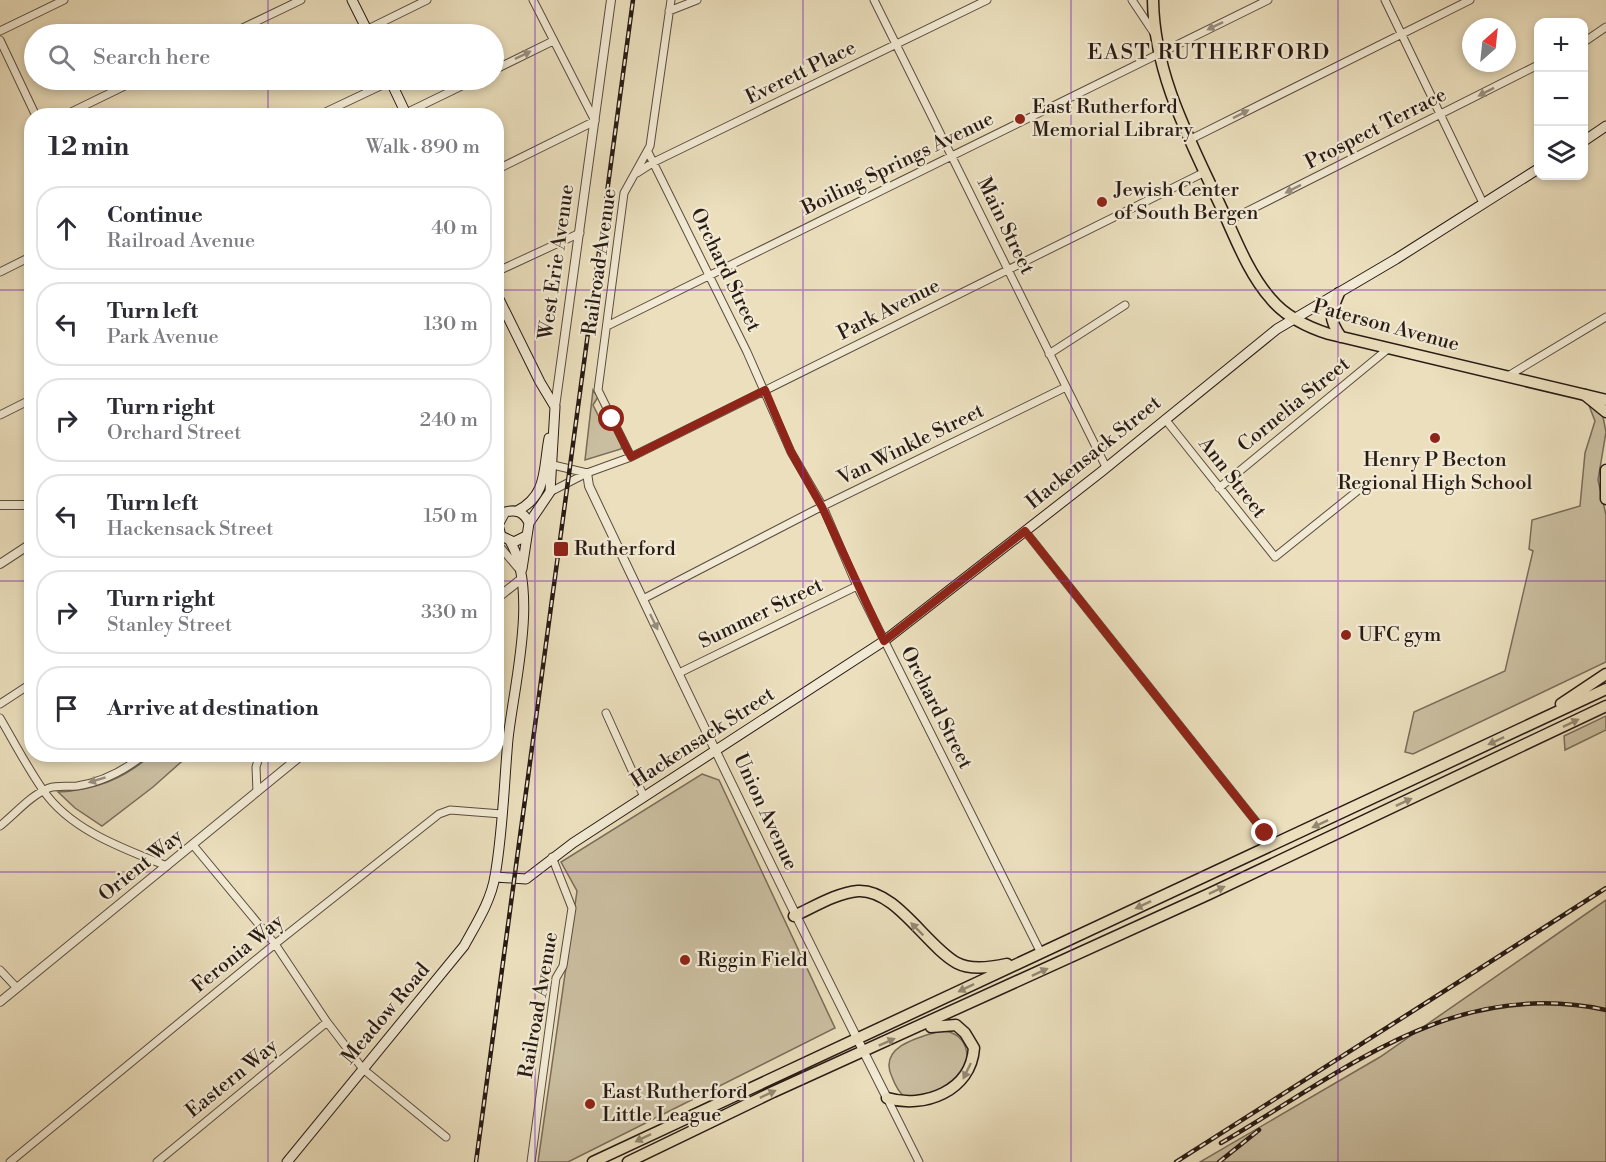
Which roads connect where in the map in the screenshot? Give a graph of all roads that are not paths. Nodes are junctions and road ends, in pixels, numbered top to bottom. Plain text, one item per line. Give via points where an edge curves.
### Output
1 (64, 0) edge
2 (301, 0) edge
3 (352, 0) edge
4 (427, 0) edge
5 (533, 0) edge
6 (611, 0) edge
7 (671, 0) edge
8 (696, 0) edge
9 (874, 0) edge
10 (987, 0) edge
11 (1132, 0) edge
12 (1153, 0) edge
13 (1268, 0) edge
14 (1385, 0) edge
15 (1470, 0) edge
16 (669, 11) junction
17 (251, 24) edge
18 (363, 24) edge
19 (382, 24) edge
20 (1606, 27) edge
21 (0, 31) edge
22 (1401, 34) junction
23 (1155, 35) junction
24 (1588, 39) edge
25 (0, 40) edge
26 (553, 41) junction
27 (895, 47) junction
28 (1160, 54) junction
29 (504, 65) edge
30 (1534, 68) edge
31 (116, 90) edge
32 (370, 90) edge
33 (395, 90) edge
34 (454, 90) edge
35 (32, 108) edge
36 (79, 108) edge
37 (333, 108) edge
38 (403, 108) edge
39 (418, 108) edge
40 (1440, 115) junction
41 (595, 121) junction
42 (1606, 126) edge
43 (1588, 138) edge
44 (1189, 140) junction
45 (648, 152) junction
46 (952, 156) junction
47 (654, 162) junction
48 (504, 166) edge
49 (1205, 172) junction
50 (1534, 172) edge
51 (631, 177) junction
52 (1483, 203) junction
53 (1228, 222) junction
54 (580, 234) junction
55 (24, 260) edge
56 (504, 268) edge
57 (1007, 269) junction
58 (0, 272) edge
59 (708, 274) junction
60 (1339, 293) junction
61 (1125, 305) dead end
62 (504, 309) edge
63 (1606, 317) edge
64 (1294, 320) junction
65 (607, 326) junction
66 (1341, 337) junction
67 (1390, 347) junction
68 (1049, 354) junction
69 (1508, 376) junction
70 (1065, 387) junction
71 (765, 390) junction
72 (1585, 395) junction
73 (1606, 400) edge
74 (24, 403) edge
75 (555, 407) junction
76 (1606, 412) edge
77 (0, 415) edge
78 (1164, 419) junction
79 (631, 457) junction
80 (553, 465) junction
81 (1106, 467) junction
82 (1606, 470) edge
83 (587, 473) junction
84 (1219, 488) junction
85 (1361, 488) dead end
86 (550, 492) junction
87 (1606, 499) edge
88 (0, 505) edge
89 (24, 505) edge
90 (822, 507) junction
91 (504, 511) edge
92 (517, 511) junction
93 (530, 523) junction
94 (1025, 531) junction
95 (526, 536) junction
96 (504, 538) edge
97 (510, 541) junction
98 (24, 548) edge
99 (504, 551) edge
100 (0, 564) edge
101 (518, 568) junction
102 (520, 580) junction
103 (857, 586) junction
104 (504, 593) edge
105 (643, 599) junction
106 (884, 641) junction
107 (679, 673) junction
108 (1606, 674) edge
109 (24, 688) edge
110 (1606, 688) edge
111 (0, 704) edge
112 (1606, 706) edge
113 (606, 713) dead end
114 (0, 718) edge
115 (1524, 727) junction
116 (717, 751) junction
117 (24, 759) edge
118 (26, 762) edge
119 (135, 762) edge
120 (258, 762) edge
121 (293, 762) edge
122 (43, 791) junction
123 (257, 792) junction
124 (644, 797) junction
125 (502, 814) junction
126 (0, 826) edge
127 (1273, 843) junction
128 (193, 845) junction
129 (552, 857) junction
130 (167, 866) junction
131 (495, 877) junction
132 (794, 916) junction
133 (275, 944) junction
134 (1041, 953) junction
135 (1024, 960) junction
136 (0, 970) edge
137 (17, 988) junction
138 (0, 1002) edge
139 (327, 1022) junction
140 (911, 1031) junction
141 (857, 1039) junction
142 (864, 1052) junction
143 (363, 1069) junction
144 (887, 1098) junction
145 (446, 1137) dead end
146 (10, 1162) edge
147 (157, 1162) edge
148 (286, 1162) edge
149 (531, 1162) edge
150 (593, 1162) edge
151 (628, 1162) edge
152 (919, 1162) edge

1 - 21 street
2 - 17 street
3 - 18 main road
4 - 19 street
5 - 26 street
6 - 41 street, West Erie Avenue
7 - 16 street, Railroad Avenue
8 - 16 street
9 - 27 street, Main Street
10 - 27 street, Everett Place
11 - 23 street
12 - 23 main road, Paterson Avenue
13 -> 28 street, Boiling Springs Avenue
14 - 22 street
15 - 22 street
16 - 45 street, Railroad Avenue
20 - 24 street
22 - 40 street
44 -> 22 street
23 - 28 main road, Paterson Avenue
25 - 35 street
29 -> 26 street
26 - 41 street
27 - 46 street, Main Street
27 - 47 street, Everett Place
28 - 44 main road, Paterson Avenue
28 - 46 street, Boiling Springs Avenue
30 -> 40 street, Prospect Terrace
31 - 36 street
32 - 37 street
33 - 38 main road
34 - 39 street
40 - 52 street
40 -> 53 street, Prospect Terrace
41 - 48 street
41 - 54 street, West Erie Avenue
42 - 43 main road
44 - 49 main road, Paterson Avenue
45 - 47 street, Orchard Street
45 - 51 street, Railroad Avenue
46 - 57 street, Main Street
46 - 59 street, Boiling Springs Avenue
47 - 51 street, Everett Place
47 - 59 street, Orchard Street
49 - 53 main road, Paterson Avenue
49 - 57 street, Park Avenue
50 - 52 main road, Hackensack Street
51 - 65 street, Railroad Avenue via 624,193
52 - 60 main road, Hackensack Street
53 - 64 main road, Paterson Avenue via 1257,281
54 - 56 street
54 - 75 street, West Erie Avenue
55 - 58 street
57 - 68 street, Main Street
57 - 71 street, Park Avenue
59 - 65 street, Boiling Springs Avenue
59 - 71 street, Orchard Street
60 - 64 main road, Hackensack Street
60 - 66 main road via 1331,316
61 - 68 street
62 - 75 main road
63 - 69 street
64 - 66 main road, Paterson Avenue
64 - 78 main road, Hackensack Street via 1277,329
65 - 79 street, Railroad Avenue via 598,390
66 - 67 main road, Paterson Avenue
67 - 69 main road, Paterson Avenue
67 - 84 street, Cornelia Street
68 - 70 street, Main Street
69 - 72 main road, Paterson Avenue
70 - 81 street, Main Street
70 - 90 street, Van Winkle Street
71 - 79 street, Park Avenue
71 - 90 street, Orchard Street via 791,452
72 - 73 main road, Paterson Avenue
72 - 76 main road
74 - 77 street
75 - 80 main road, West Erie Avenue
75 - 92 main road via 539,493
78 - 81 main road, Hackensack Street
78 - 84 street, Ann Street
79 - 83 street, Park Avenue
80 - 83 street
80 - 86 main road, West Erie Avenue
81 - 94 main road, Hackensack Street
82 - 87 main road
83 - 86 street, Park Avenue
83 - 105 street, Union Avenue via 589,486
84 - 85 street, Ann Street via 1275,557
86 - 93 main road, West Erie Avenue
88 - 89 street
90 - 103 street, Orchard Street
90 - 105 street, Van Winkle Street
91 - 92 main road
92 - 93 main road
93 - 95 main road
94 - 106 main road, Hackensack Street
94 - 127 street
95 - 97 main road
95 - 102 main road
96 - 97 main road
97 - 101 main road
98 - 100 street
99 - 101 street
101 - 102 main road
102 - 104 street
102 - 125 main road, Meadow Road via 523,628
103 - 106 street, Orchard Street
103 - 107 street, Summer Street
105 -> 107 street, Union Avenue
106 - 116 main road, Hackensack Street
106 - 134 street, Orchard Street
107 - 116 street, Union Avenue
108 - 115 main road
109 - 111 street
110 - 115 main road
140 -> 112 main road
113 - 124 street
114 - 117 street
115 -> 127 main road
116 - 124 main road, Hackensack Street
116 - 132 street, Union Avenue
118 - 122 street
119 -> 122 street via 99,781 57,785
120 - 123 street
121 - 123 street, Orient Way
122 - 126 street
122 - 130 street via 83,827
123 - 128 street, Orient Way
124 - 129 main road, Hackensack Street
125 - 131 main road, Meadow Road
125 - 133 street, Feronia Way via 450,810 439,814
127 -> 134 main road
128 - 130 street, Orient Way
128 - 133 street
129 - 131 main road, Hackensack Street via 526,879
129 - 149 street, Railroad Avenue via 572,908 563,966 556,978
130 - 137 street, Orient Way
131 - 143 main road, Meadow Road via 482,915 464,946
135 -> 132 main road via 991,968 958,964 881,896 859,891
132 - 141 street, Union Avenue
133 - 139 street
133 - 146 street, Feronia Way
134 - 135 main road
135 -> 141 main road
136 - 137 street
137 - 138 street, Orient Way
139 - 143 street
139 - 147 street, Eastern Way
142 -> 140 main road
140 -> 144 main road via 956,1025 974,1048 970,1070 962,1082 923,1101
141 - 142 street, Union Avenue
141 -> 150 main road
142 - 144 street, Union Avenue
151 -> 142 main road
143 - 145 street
143 - 148 main road, Meadow Road
144 - 152 street, Union Avenue

